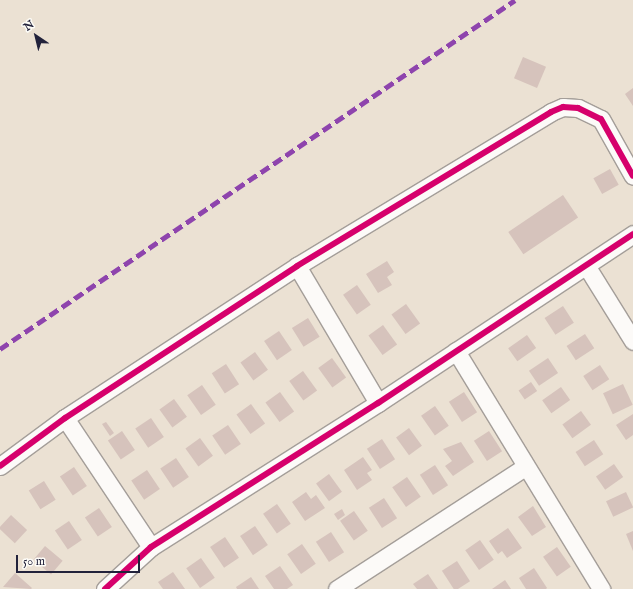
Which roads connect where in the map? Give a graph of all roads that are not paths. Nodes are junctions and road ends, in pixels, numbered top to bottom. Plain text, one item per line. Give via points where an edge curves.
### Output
1 (633, 176) edge
2 (633, 234) edge
3 (297, 266) junction
4 (586, 267) junction
5 (633, 341) edge
6 (456, 351) junction
7 (378, 403) junction
8 (65, 418) junction
9 (0, 466) edge
10 (525, 467) junction
11 (151, 547) junction
12 (597, 587) edge
13 (105, 589) edge
14 (337, 589) edge

1 - 3 street via 601,119 578,108 563,108
2 - 4 street
3 - 7 street
3 - 8 street
4 - 5 street
4 - 6 street
6 - 7 street
6 - 10 street
7 - 11 street
8 - 9 street
8 - 11 street
10 - 12 street
10 - 14 street
11 - 13 street

